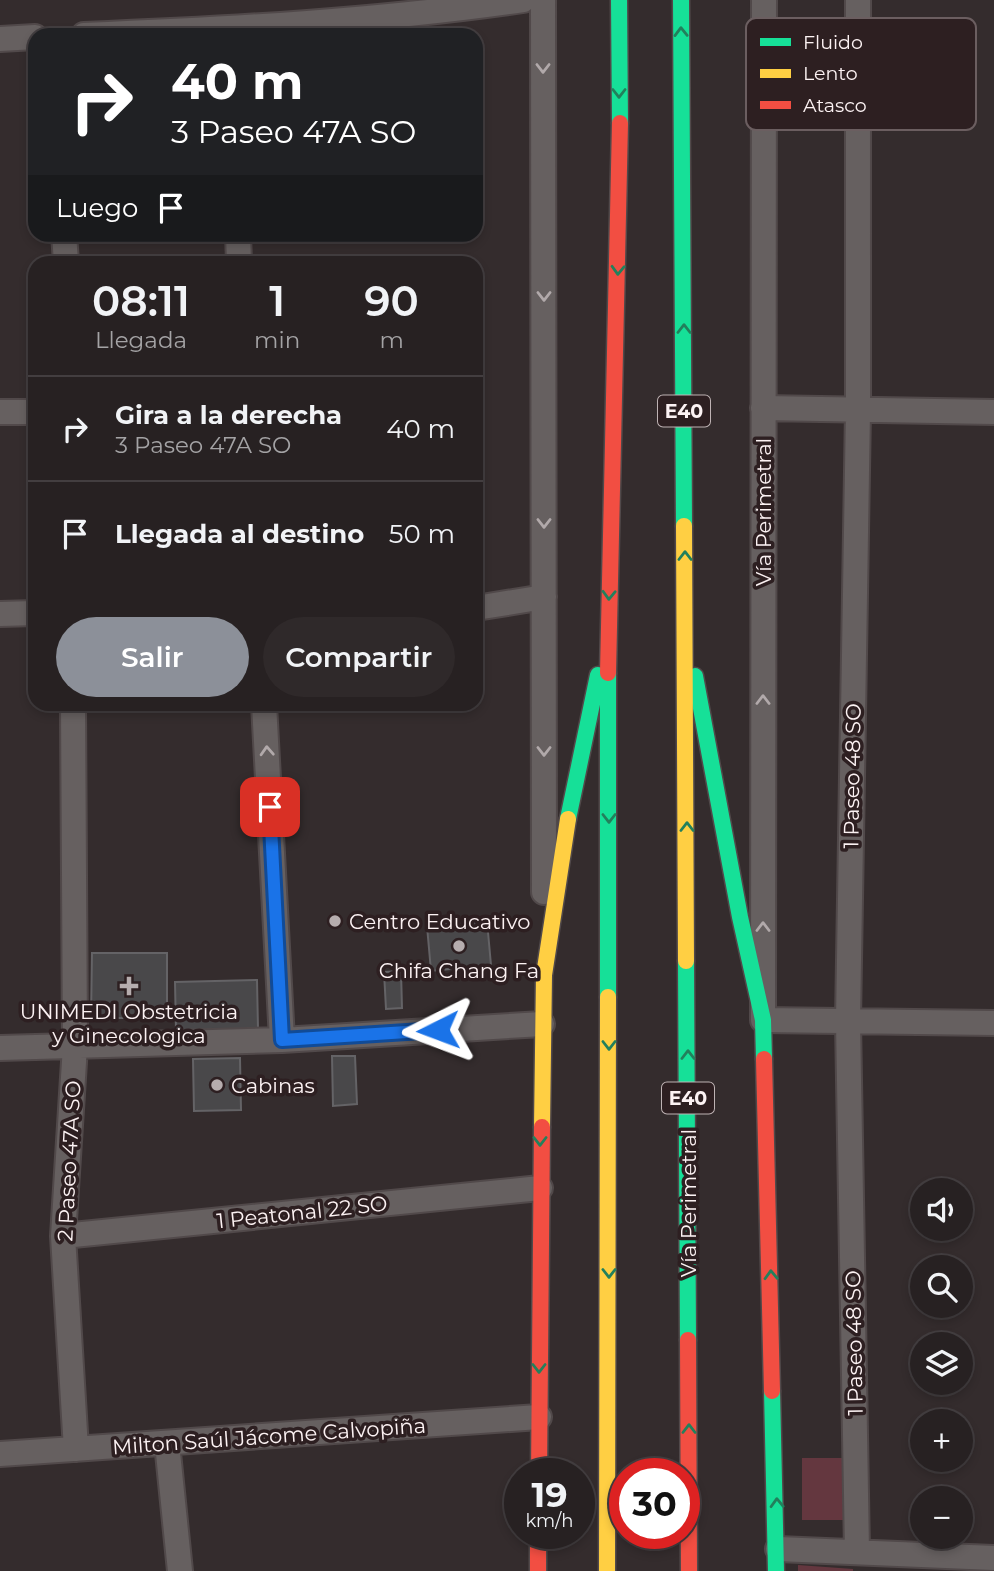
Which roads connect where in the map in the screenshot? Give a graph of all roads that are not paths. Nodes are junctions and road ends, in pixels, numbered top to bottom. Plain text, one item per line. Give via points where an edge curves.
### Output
1 (523, 0) edge
2 (543, 0) edge
3 (619, 0) edge
4 (681, 0) edge
5 (858, 0) edge
6 (858, 18) edge
7 (270, 28) edge
8 (28, 37) edge
9 (0, 39) edge
10 (764, 130) edge
11 (858, 130) edge
12 (762, 408) junction
13 (858, 410) junction
14 (0, 412) edge
15 (28, 412) edge
16 (994, 412) edge
17 (544, 597) junction
18 (483, 607) edge
19 (0, 614) edge
20 (28, 614) edge
21 (686, 624) junction
22 (608, 627) junction
23 (73, 711) edge
24 (264, 711) edge
25 (544, 975) junction
26 (764, 1020) junction
27 (848, 1021) junction
28 (994, 1023) edge
29 (542, 1024) junction
30 (282, 1040) junction
31 (75, 1046) junction
32 (0, 1048) edge
33 (540, 1188) junction
34 (63, 1236) junction
35 (539, 1417) junction
36 (167, 1443) junction
37 (76, 1449) junction
38 (0, 1454) edge
39 (538, 1458) edge
40 (538, 1549) edge
41 (857, 1552) junction
42 (994, 1558) edge
43 (777, 1560) edge
44 (180, 1571) edge
45 (538, 1571) edge
46 (607, 1571) edge
47 (690, 1571) edge

1 - 7 street
2 -> 17 street
3 -> 22 main road via 620,201
21 -> 4 main road, Vía Perimetral / E40
5 - 6 street, 1 Paseo 48 SO
8 - 9 street
10 - 12 street, Vía Perimetral
11 - 13 street, 1 Paseo 48 SO
12 - 13 street
26 -> 12 street, Vía Perimetral
13 - 16 street
13 - 27 street, 1 Paseo 48 SO
14 - 15 street
17 - 18 street
17 -> 25 street
19 - 20 street
21 - 26 main road, Vía Perimetral / E40 via 740,917
47 -> 21 main road, Vía Perimetral / E40
22 - 25 main road via 571,801
22 -> 46 main road
23 - 31 street, 2 Paseo 47A SO
30 -> 24 street
25 - 29 main road
26 - 27 street
43 -> 26 main road, Vía Perimetral / E40
27 - 28 street
27 - 41 street, 1 Paseo 48 SO
29 - 30 street
29 -> 33 main road
30 - 31 street
31 - 32 street
31 - 34 street, 2 Paseo 47A SO
33 - 34 street, 1 Peatonal 22 SO
33 -> 35 main road
34 - 37 street, 2 Paseo 47A SO
35 - 36 street, Milton Saúl Jácome Calvopiña
35 - 39 main road
36 - 37 street, Milton Saúl Jácome Calvopiña
36 - 44 street
37 - 38 street, Milton Saúl Jácome Calvopiña
40 - 45 main road
41 - 42 street
41 - 43 street

